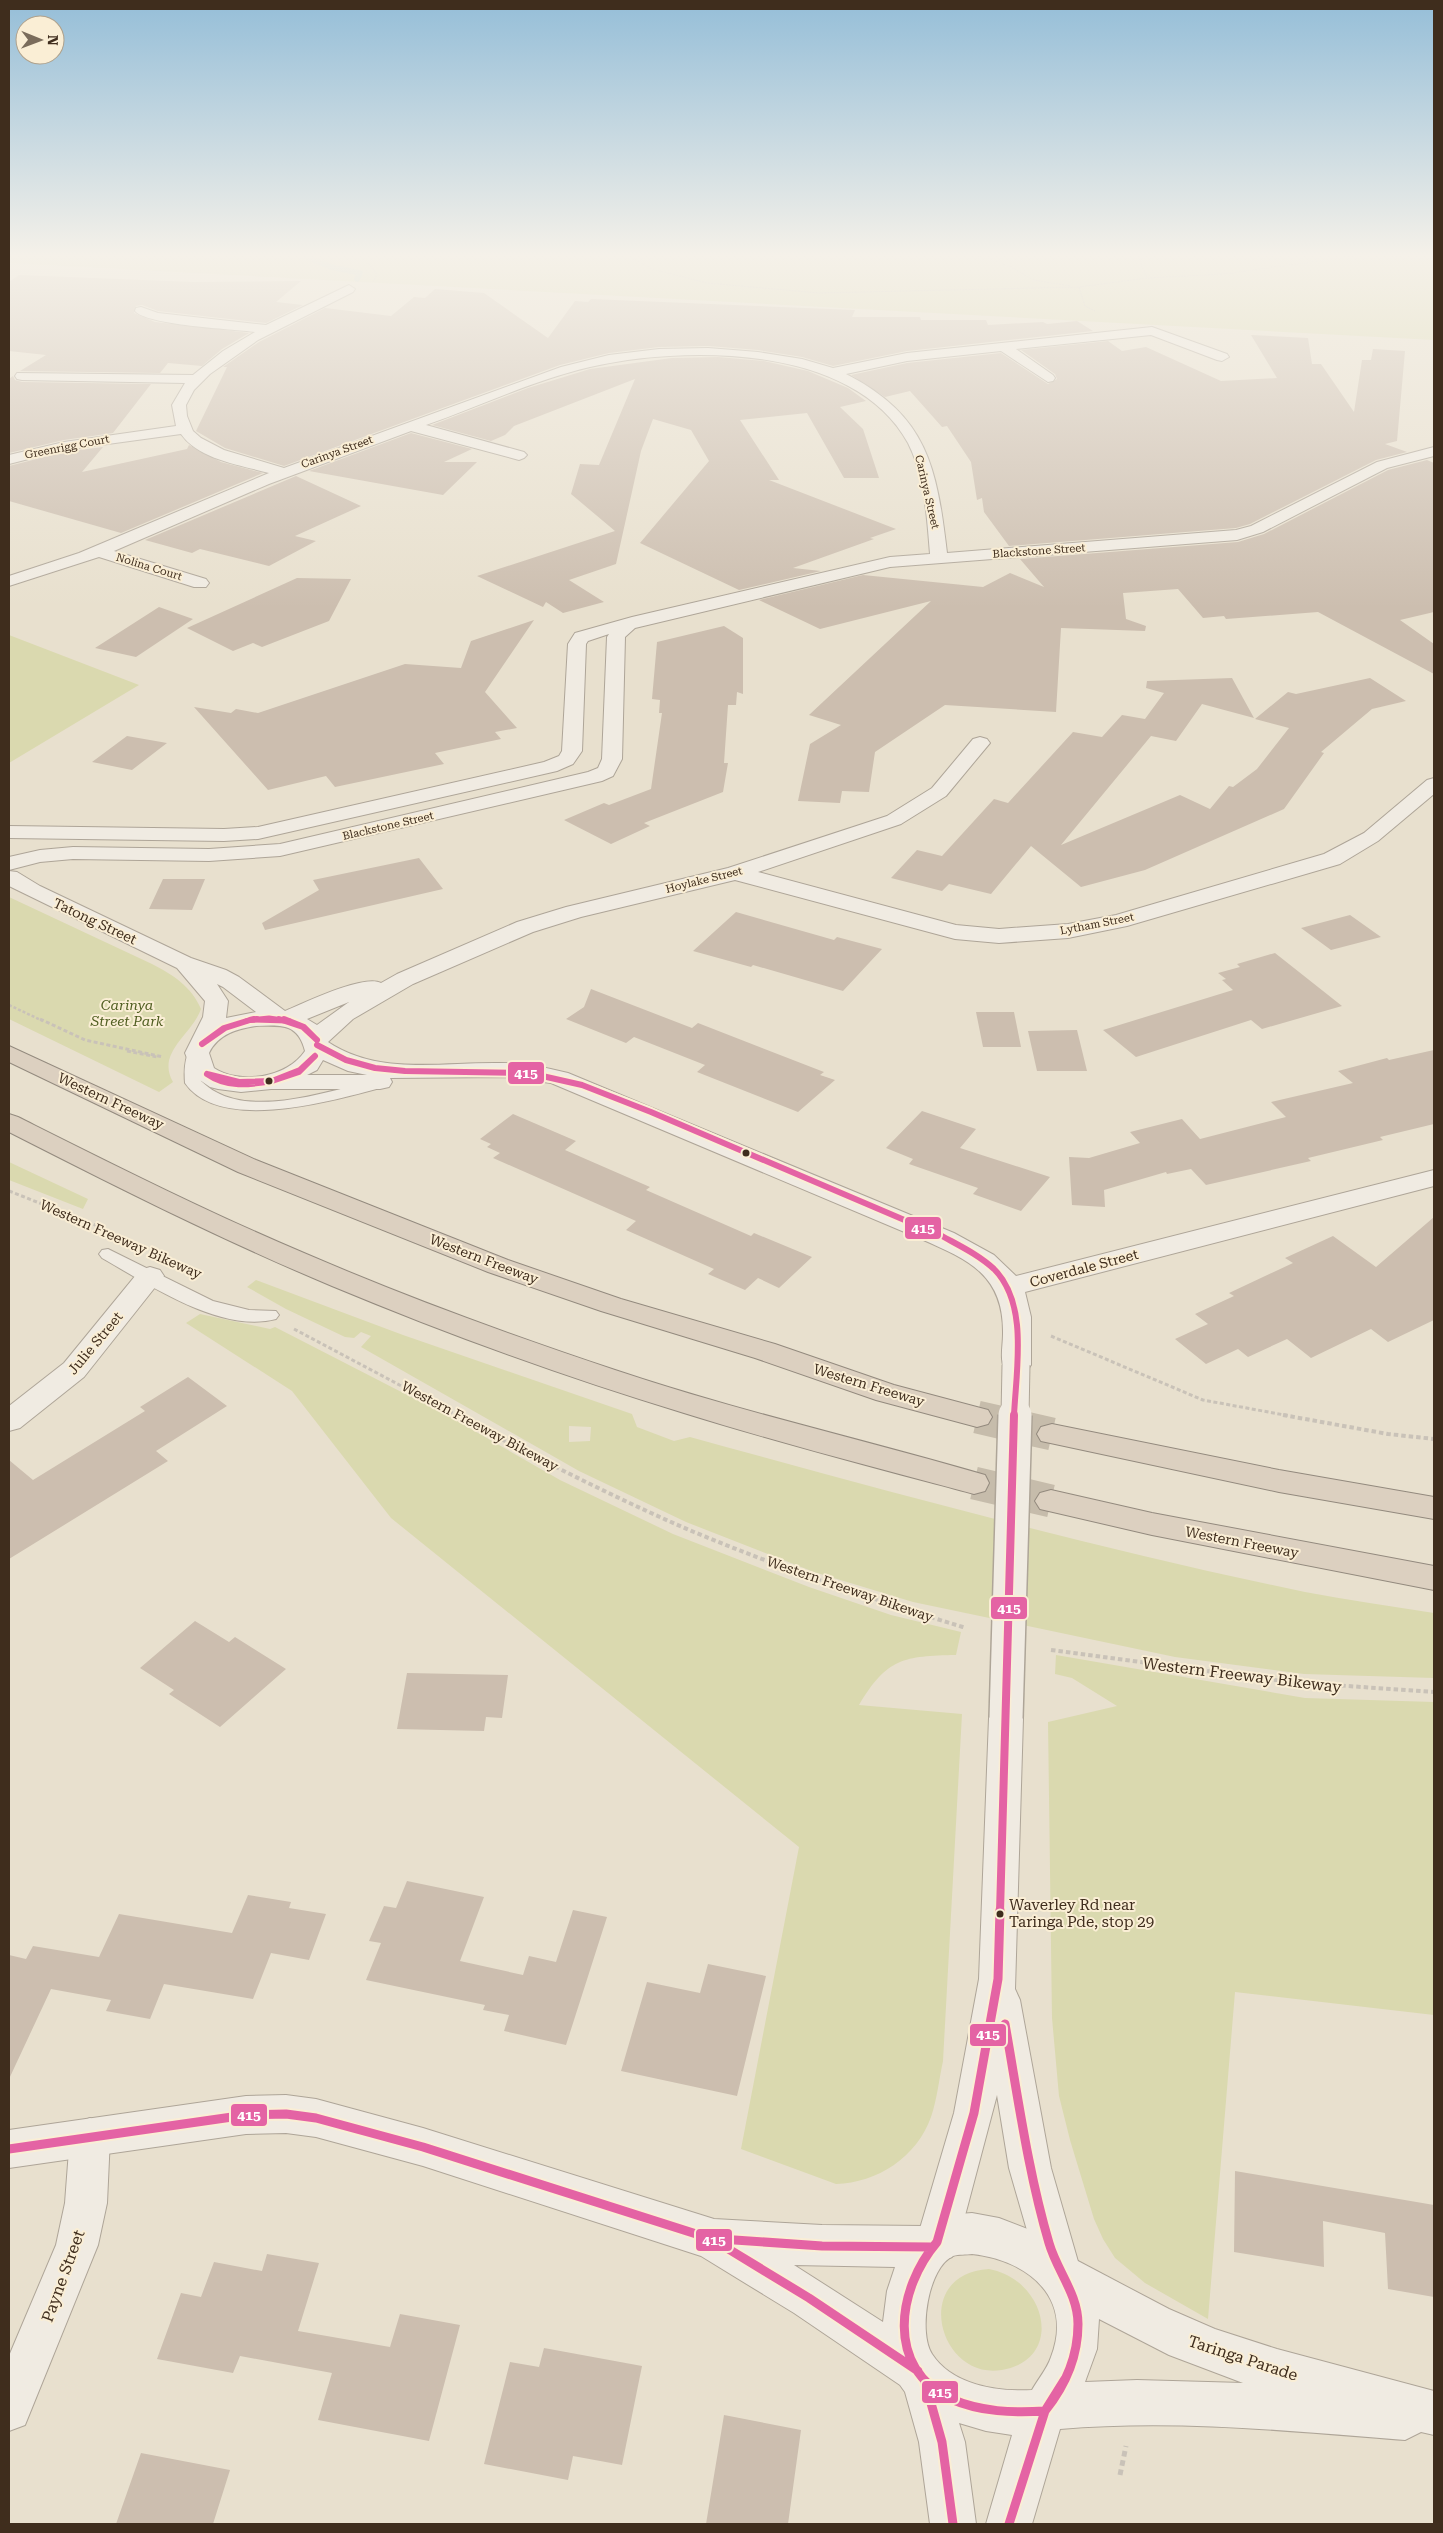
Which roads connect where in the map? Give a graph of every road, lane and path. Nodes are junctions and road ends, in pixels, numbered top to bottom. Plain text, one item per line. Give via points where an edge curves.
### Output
1 (208, 371) edge
2 (562, 371) edge
3 (832, 371) edge
4 (839, 371) edge
5 (1038, 371) edge
6 (835, 372) junction
7 (22, 376) dead end
8 (1048, 378) dead end
9 (198, 379) junction
10 (411, 426) junction
11 (186, 429) junction
12 (1434, 452) edge
13 (519, 455) dead end
14 (9, 460) edge
15 (282, 472) junction
16 (98, 552) junction
17 (939, 558) junction
18 (9, 581) edge
19 (200, 583) dead end
20 (632, 622) junction
21 (980, 742) dead end
22 (1434, 784) edge
23 (9, 832) edge
24 (9, 864) edge
25 (735, 873) junction
26 (9, 877) edge
27 (183, 962) junction
28 (405, 978) junction
29 (9, 1005) edge
30 (282, 1020) junction
31 (317, 1043) junction
32 (200, 1045) junction
33 (119, 1048) junction
34 (9, 1053) edge
35 (446, 1073) junction
36 (391, 1082) junction
37 (258, 1084) junction
38 (9, 1122) edge
39 (1434, 1178) edge
40 (9, 1191) edge
41 (110, 1231) dead end
42 (108, 1254) dead end
43 (150, 1276) junction
44 (1009, 1287) junction
45 (270, 1315) joint
46 (1048, 1335) dead end
47 (977, 1417) tunnel mouth
48 (9, 1421) edge
49 (1052, 1434) tunnel mouth
50 (1434, 1439) edge
51 (974, 1483) tunnel mouth
52 (1051, 1501) tunnel mouth
53 (1434, 1508) edge
54 (1434, 1578) edge
55 (966, 1628) dead end
56 (1051, 1650) dead end
57 (1434, 1692) edge
58 (998, 1979) junction
59 (90, 2137) junction
60 (9, 2149) edge
61 (712, 2239) junction
62 (935, 2245) junction
63 (1061, 2274) junction
64 (922, 2377) junction
65 (9, 2409) edge
66 (1047, 2409) junction
67 (1434, 2413) edge
68 (1434, 2419) edge
69 (1126, 2445) dead end
70 (1120, 2475) dead end
71 (953, 2524) edge
72 (1009, 2524) edge

1 - 9 street
2 - 10 street, Carinya Street
3 - 6 street, Carinya Street
4 - 6 street
5 - 8 street
6 - 17 street, Carinya Street via 890,410 916,445 934,514
7 - 9 street
9 - 11 street via 179,405 178,413
10 - 13 street
10 - 15 street, Carinya Street
11 - 14 street, Greenrigg Court via 82,443
11 - 15 street via 208,447
12 - 17 street, Blackstone Street via 1382,464 1257,529 1237,535
15 - 16 street, Carinya Street
16 - 18 street, Carinya Street
16 - 19 street, Nolina Court
17 - 20 street, Blackstone Street via 867,566
20 - 23 street, Blackstone Street via 591,633 578,641 572,751 566,760 550,767 258,833
20 - 24 street, Blackstone Street via 616,637 611,763 606,772 595,777 273,851 227,856 68,854 32,857
21 - 25 street, Hoylake Street via 948,783 907,813 857,834
22 - 25 street, Lytham Street via 1371,837 1332,859 1119,922 1068,931 999,936 955,932
25 - 28 street, Hoylake Street via 548,919
26 - 27 street, Tatong Street
27 - 30 street, Tatong Street via 231,982
27 - 32 street, Tatong Street via 206,985 218,1005 216,1018
28 - 30 street, Hoylake Street via 349,993
28 - 31 street, Hoylake Street via 345,1014 324,1031
29 - 33 path via 72,1035
30 - 31 street via 306,1028
30 - 32 street via 237,1022 213,1033
31 - 35 street via 332,1057 351,1065
31 - 37 street, Hoylake Street via 313,1058 303,1069 288,1077
32 - 36 lane via 191,1068 193,1083 207,1093 234,1103 281,1104
32 - 37 street via 198,1064 212,1078 228,1083
33 - 33 path via 144,1051 163,1057 140,1055
34 - 47 highway, Western Freeway via 247,1166 498,1266 886,1393
35 - 36 street
35 - 44 street via 512,1070 546,1075 582,1086 959,1246 996,1270
36 - 37 street
38 - 51 highway via 250,1239 388,1298 629,1385 736,1418
39 - 44 street, Coverdale Street
40 - 41 path, Western Freeway Bikeway
42 - 43 lane
43 - 45 lane via 206,1306 259,1316
43 - 48 street, Julie Street via 74,1370
44 - 58 street, bridge via 1017,1314
45 - 55 path, Western Freeway Bikeway via 531,1453 692,1531 819,1582
46 - 50 path via 1203,1400 1388,1434
49 - 53 highway via 1279,1481
52 - 54 highway, Western Freeway via 1152,1524
56 - 57 path, Western Freeway Bikeway via 1246,1678 1372,1690
58 - 62 street via 974,2113
58 - 63 street via 1030,2168
59 - 60 street
59 - 61 street via 253,2114 300,2115 423,2146
59 - 65 street, Payne Street via 87,2196 78,2245
61 - 62 street via 822,2246
61 - 64 street via 809,2298
62 - 63 street via 972,2234 1004,2239 1032,2252
62 - 64 street via 915,2272 905,2305 904,2335
63 - 66 street via 1075,2300 1077,2340 1068,2373
63 - 67 street, Taringa Parade via 1148,2321 1209,2348 1276,2370
64 - 66 street via 953,2398 975,2406 1010,2413
64 - 71 street via 942,2442
66 - 68 street via 1104,2402 1171,2402
66 - 72 street
69 - 70 path

